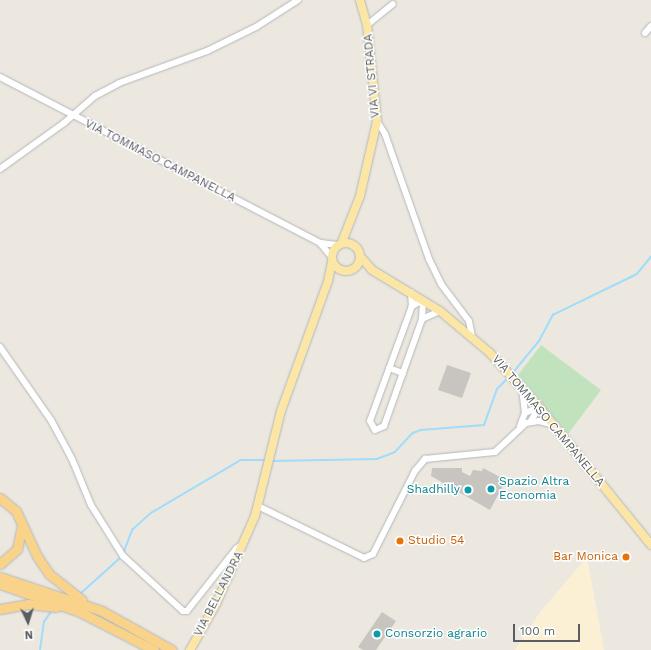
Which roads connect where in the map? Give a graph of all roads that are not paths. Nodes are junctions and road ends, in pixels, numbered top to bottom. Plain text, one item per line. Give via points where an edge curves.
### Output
1 (298, 0) edge
2 (360, 0) edge
3 (393, 4) dead end
4 (368, 25) junction
5 (651, 26) edge
6 (645, 33) dead end
7 (0, 77) edge
8 (72, 115) junction
9 (377, 121) junction
10 (0, 169) edge
11 (351, 222) junction
12 (320, 243) junction
13 (340, 243) junction
14 (356, 246) junction
15 (360, 256) junction
16 (332, 259) junction
17 (353, 269) junction
18 (372, 270) junction
19 (344, 271) junction
20 (328, 281) junction
21 (410, 292) junction
22 (423, 300) junction
23 (412, 306) junction
24 (440, 311) junction
25 (422, 319) junction
26 (472, 336) junction
27 (0, 348) edge
28 (390, 368) junction
29 (403, 373) junction
30 (518, 382) junction
31 (539, 407) junction
32 (525, 413) junction
33 (531, 421) junction
34 (554, 425) junction
35 (520, 426) junction
36 (0, 498) edge
37 (258, 506) junction
38 (22, 525) junction
39 (244, 544) junction
40 (651, 545) edge
41 (0, 564) edge
42 (0, 577) edge
43 (0, 584) edge
44 (0, 608) edge
45 (96, 609) junction
46 (80, 612) junction
47 (154, 650) edge
48 (172, 650) edge
49 (190, 650) edge

1 - 8 street via 256,27 207,51 119,83 95,96
2 - 4 main road, VIA VI STRADA
3 - 4 street
4 - 9 main road, VIA VI STRADA
5 - 6 street
7 - 8 street, VIA TOMMASO CAMPANELLA
8 - 10 street
8 - 12 street, VIA TOMMASO CAMPANELLA
9 - 11 main road, VIA VI STRADA
9 - 26 street via 385,134 429,259 442,284 469,321
11 - 13 main road, VIA VI STRADA
11 - 14 main road, VIA VI STRADA
12 - 13 street, VIA TOMMASO CAMPANELLA
12 - 16 street, VIA TOMMASO CAMPANELLA
13 - 14 main road
13 - 16 main road
14 - 15 main road
15 - 17 main road
15 - 18 main road, VIA TOMMASO CAMPANELLA
16 - 19 main road
16 - 20 main road
17 - 18 main road, VIA TOMMASO CAMPANELLA
17 - 19 main road
18 - 21 main road, VIA TOMMASO CAMPANELLA
19 - 20 main road
20 - 37 main road via 286,394
21 - 22 main road, VIA TOMMASO CAMPANELLA
21 - 23 street
22 - 23 street
22 - 24 main road, VIA TOMMASO CAMPANELLA
22 - 25 street
23 - 28 street
24 - 25 street
24 - 26 main road, VIA TOMMASO CAMPANELLA
25 - 29 street
26 - 30 main road, VIA TOMMASO CAMPANELLA
27 - 39 street, VIA BELLANDRA via 51,420 72,459 91,505 122,554 183,611 188,611 236,549
28 - 29 street
28 - 29 street via 370,421 375,430 384,426
30 - 31 main road, VIA TOMMASO CAMPANELLA
30 - 32 street
31 - 32 street
31 - 33 street
31 - 34 main road, VIA TOMMASO CAMPANELLA
32 - 35 street
33 - 34 street
33 - 35 street
34 - 40 main road, VIA TOMMASO CAMPANELLA
35 - 37 street via 495,452 425,459 415,471 373,554 364,558
36 - 38 highway via 16,511
37 - 39 main road
38 - 41 highway via 18,549
38 - 45 highway via 41,562 52,577
39 - 49 main road, VIA BELLANDRA
42 - 45 highway
43 - 46 highway
44 - 46 highway via 32,604
45 - 48 highway
46 - 47 highway

